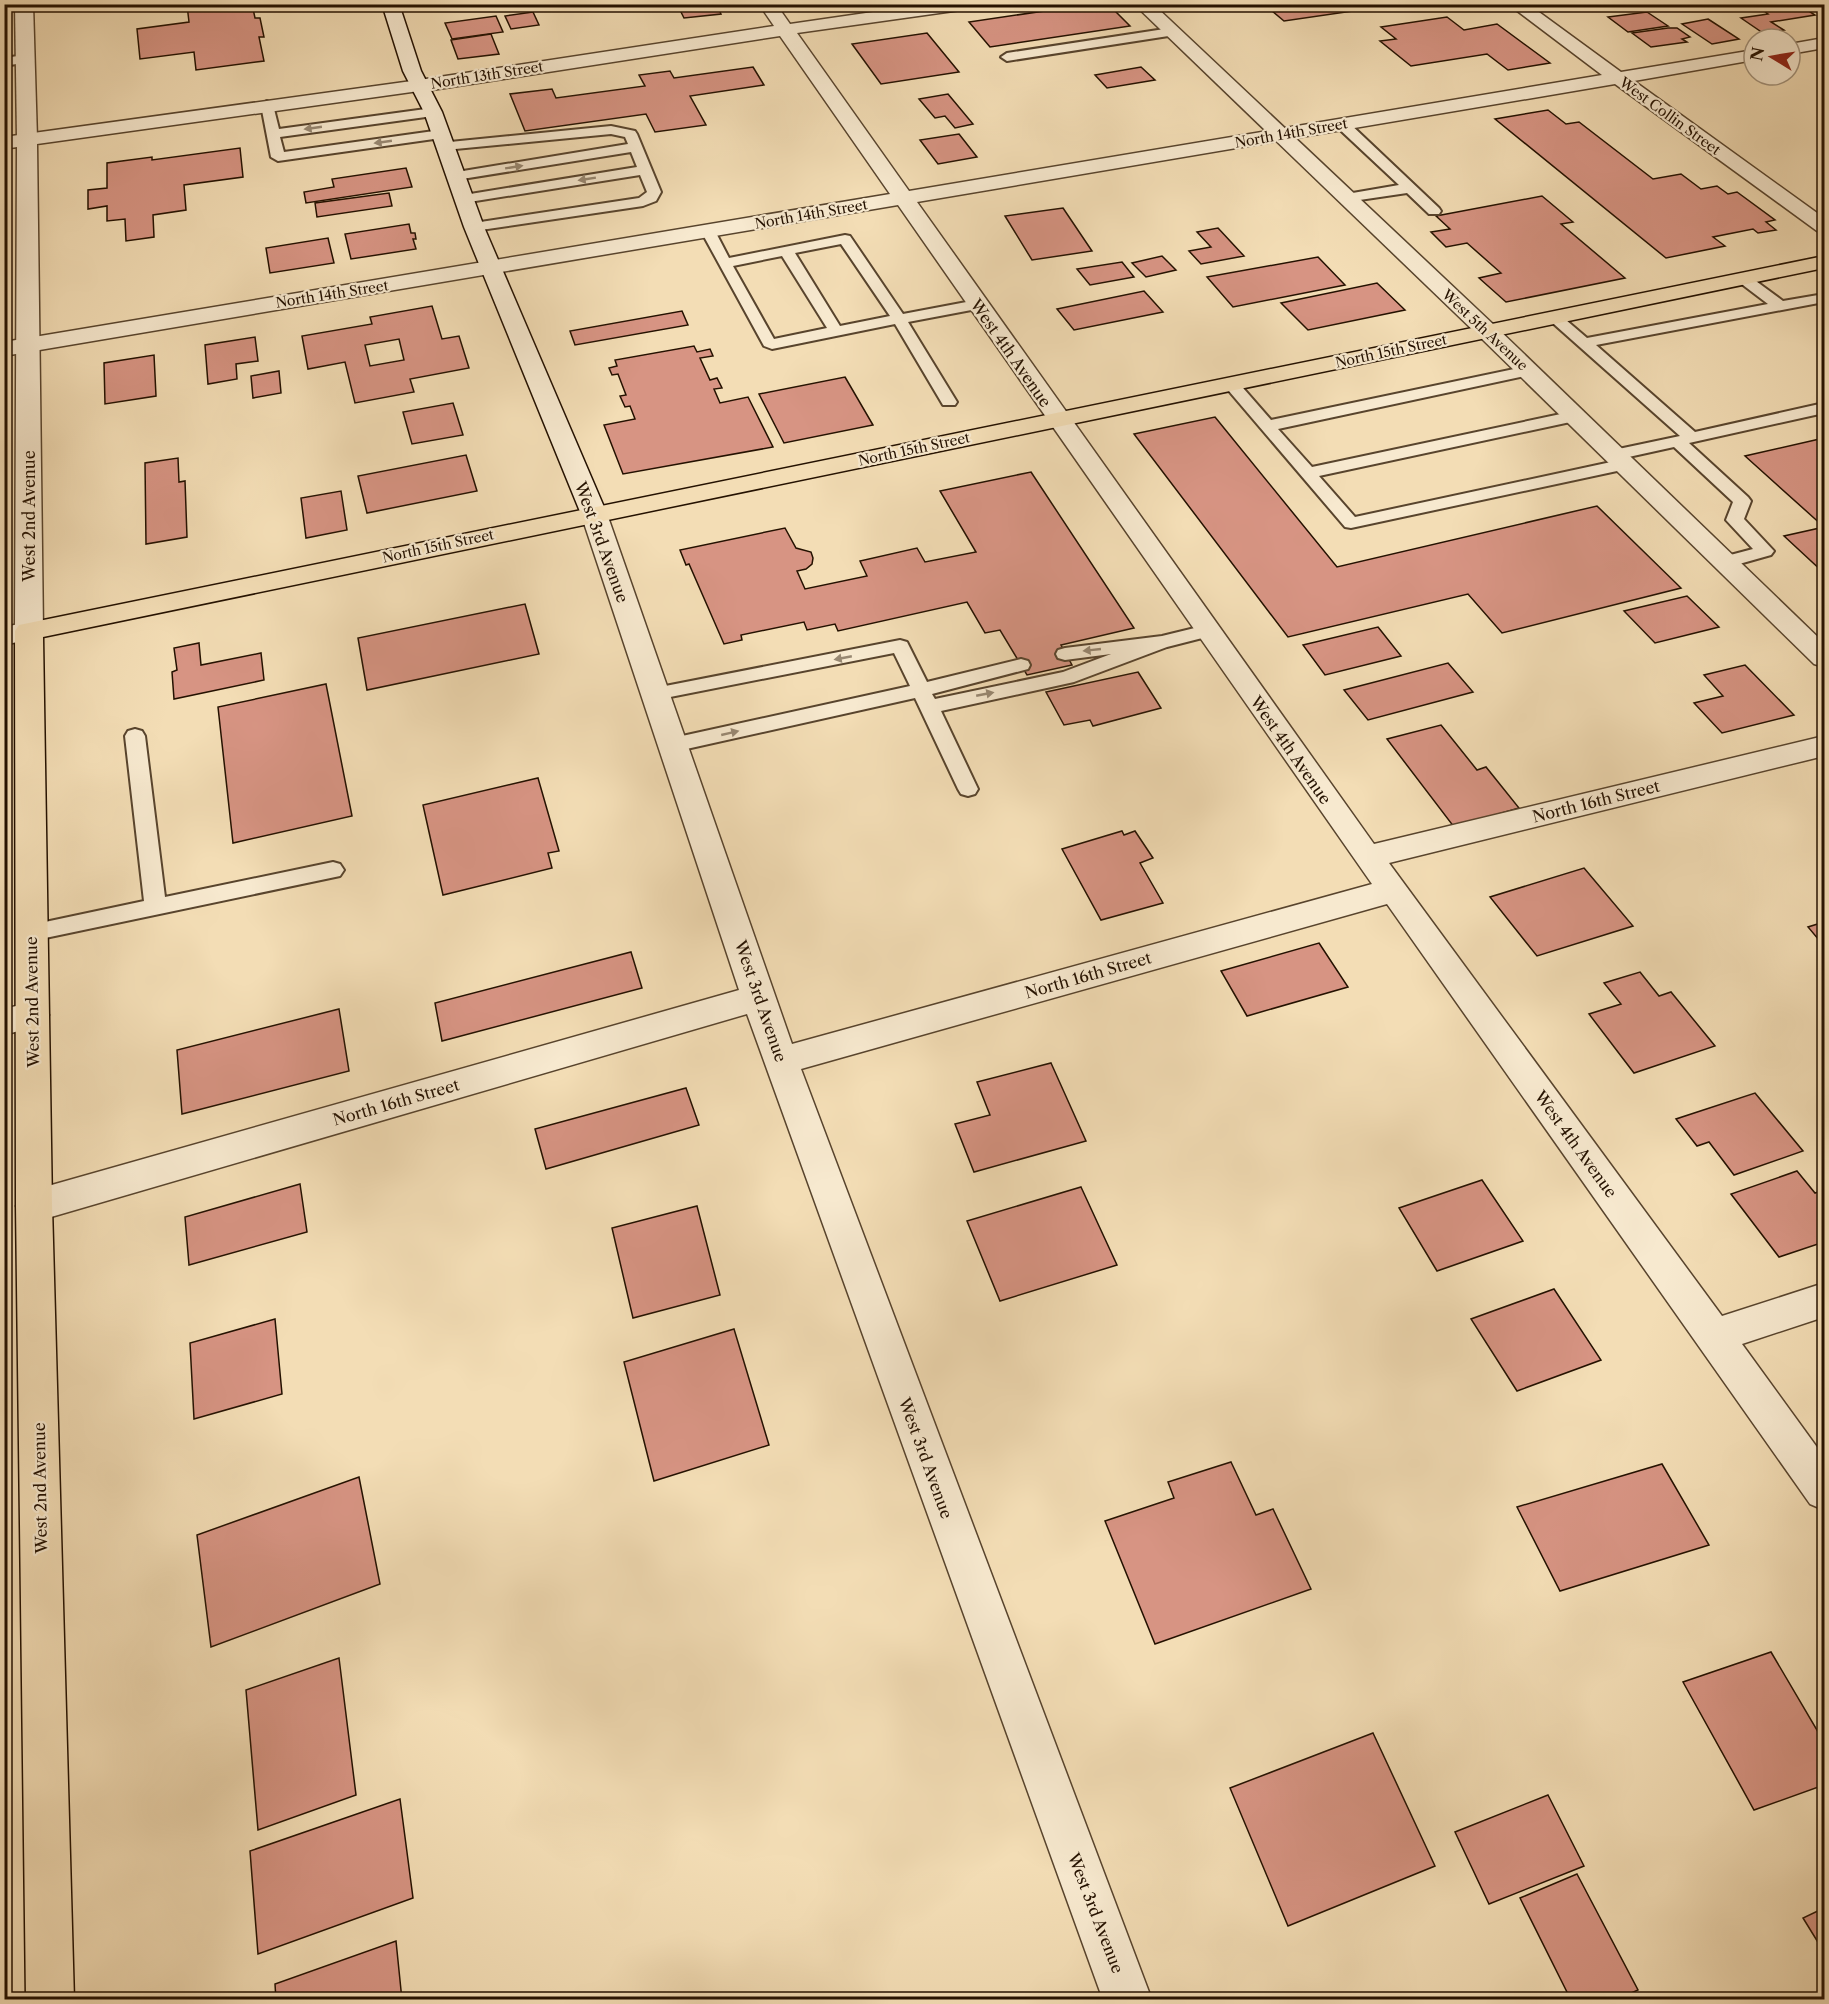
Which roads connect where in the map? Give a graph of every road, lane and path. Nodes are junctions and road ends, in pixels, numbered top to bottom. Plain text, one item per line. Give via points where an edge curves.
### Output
1 (24, 4) edge
2 (390, 4) edge
3 (767, 4) edge
4 (968, 4) edge
5 (1142, 4) edge
6 (1516, 4) edge
7 (784, 30) junction
8 (1171, 32) junction
9 (1824, 43) edge
10 (1802, 47) edge
11 (1007, 57) dead end
12 (1742, 57) edge
13 (25, 59) junction
14 (4, 62) edge
15 (1618, 78) junction
16 (419, 86) junction
17 (267, 105) junction
18 (433, 112) junction
19 (1342, 124) junction
20 (273, 134) junction
21 (1279, 135) junction
22 (443, 140) junction
23 (16, 141) edge
24 (635, 147) junction
25 (645, 170) junction
26 (456, 176) junction
27 (1409, 188) junction
28 (902, 198) junction
29 (1346, 198) junction
30 (463, 199) junction
31 (1434, 211) dead end
32 (474, 227) junction
33 (1824, 227) edge
34 (708, 231) junction
35 (786, 251) junction
36 (1824, 262) edge
37 (724, 263) junction
38 (491, 268) junction
39 (1744, 279) junction
40 (1824, 298) edge
41 (977, 305) junction
42 (1780, 307) junction
43 (1554, 317) junction
44 (899, 319) junction
45 (836, 331) junction
46 (1487, 331) junction
47 (1584, 343) junction
48 (28, 345) junction
49 (4, 349) edge
50 (1528, 371) junction
51 (1231, 384) junction
52 (949, 402) dead end
53 (1824, 408) edge
54 (1575, 416) junction
55 (1057, 420) junction
56 (1268, 426) junction
57 (1684, 439) junction
58 (1620, 459) junction
59 (1308, 473) junction
60 (594, 514) junction
61 (1725, 562) junction
62 (1207, 631) junction
63 (17, 633) edge
64 (1161, 642) junction
65 (1065, 654) dead end
66 (1824, 658) edge
67 (1021, 665) dead end
68 (655, 694) junction
69 (925, 698) junction
70 (135, 736) dead end
71 (673, 745) junction
72 (1824, 746) edge
73 (968, 789) dead end
74 (1367, 857) junction
75 (333, 870) dead end
76 (1394, 890) junction
77 (155, 907) junction
78 (31, 933) junction
79 (758, 998) junction
80 (18, 1019) edge
81 (781, 1061) junction
82 (34, 1206) junction
83 (1824, 1300) edge
84 (1715, 1336) junction
85 (1824, 1490) edge
86 (50, 2000) edge
87 (1128, 2000) edge

1 - 13 street, West 2nd Avenue
2 - 16 street, West 3rd Avenue
3 - 7 street, West 4th Avenue
4 - 7 street, North 13th Street
5 - 8 street, West 5th Avenue
6 - 15 street, West Collin Street
7 - 16 street, North 13th Street
7 - 28 street, West 4th Avenue
8 - 11 lane
8 - 21 street, West 5th Avenue
9 - 10 street
12 - 15 street, North 14th Street
13 - 14 lane
13 - 23 street, West 2nd Avenue
15 - 19 street, North 14th Street
15 - 33 street, West Collin Street
16 - 17 street, North 13th Street
16 - 18 street, West 3rd Avenue
17 - 20 lane
17 - 23 street, North 13th Street
18 -> 20 lane
18 - 22 street, West 3rd Avenue
19 - 21 street, North 14th Street
19 - 27 lane
22 -> 20 lane via 278,157
21 - 28 street, North 14th Street
21 - 29 street, West 5th Avenue
22 - 24 lane via 611,130 630,134
22 - 26 street, West 3rd Avenue
23 - 48 street, West 2nd Avenue
24 - 25 lane
26 -> 24 lane
25 -> 30 lane
25 - 32 lane via 654,192 644,202
26 - 30 street, West 3rd Avenue
27 - 29 lane
27 - 31 lane
28 - 34 street, North 14th Street
28 - 41 street, West 4th Avenue
29 - 46 street, West 5th Avenue
30 - 32 street, West 3rd Avenue
32 - 38 street, West 3rd Avenue
34 - 37 lane
34 - 38 street, North 14th Street
35 - 37 lane
35 - 44 lane via 845,240
35 - 45 lane
36 - 39 main road, North 15th Street
37 - 45 lane via 769,343
38 - 48 street, North 14th Street
38 - 60 street, West 3rd Avenue
39 - 42 lane
39 - 43 main road, North 15th Street
40 - 42 lane
41 - 44 lane
41 - 55 street, West 4th Avenue
42 - 47 lane
43 - 46 main road, North 15th Street
43 - 47 lane
44 - 45 lane
44 - 52 lane
46 - 50 street, West 5th Avenue
46 - 51 main road, North 15th Street
47 - 57 lane
48 - 49 street, North 14th Street
48 - 63 street, West 2nd Avenue
50 - 54 street, West 5th Avenue
50 - 56 lane
51 - 55 main road, North 15th Street
51 - 56 lane
53 - 57 lane
54 - 58 street, West 5th Avenue
54 - 59 lane
55 - 60 main road, North 15th Street
55 - 62 street, West 4th Avenue
56 - 59 lane
57 - 58 lane
57 - 61 lane via 1742,501 1735,520 1765,551
58 - 59 lane via 1351,523
58 - 61 street, West 5th Avenue
60 - 63 main road, North 15th Street
60 - 68 street, West 3rd Avenue
61 - 66 street, West 5th Avenue
62 - 64 lane
62 - 74 street, West 4th Avenue
63 - 78 main road, West 2nd Avenue
64 -> 65 lane
69 -> 64 lane via 1067,678
67 - 69 lane
69 -> 68 lane via 900,646
68 - 71 street, West 3rd Avenue
71 -> 69 lane
69 - 73 lane
70 - 77 lane
71 - 79 street, West 3rd Avenue
72 - 74 street, North 16th Street
74 - 76 street, West 4th Avenue
75 - 77 lane
76 - 81 street, North 16th Street
76 - 84 street, West 4th Avenue
77 - 78 lane
78 - 80 main road, West 2nd Avenue
79 - 81 street, West 3rd Avenue
79 - 82 street, North 16th Street
80 - 82 main road, West 2nd Avenue
81 - 87 street, West 3rd Avenue
82 - 86 main road, West 2nd Avenue
83 - 84 street
84 - 85 street, West 4th Avenue

